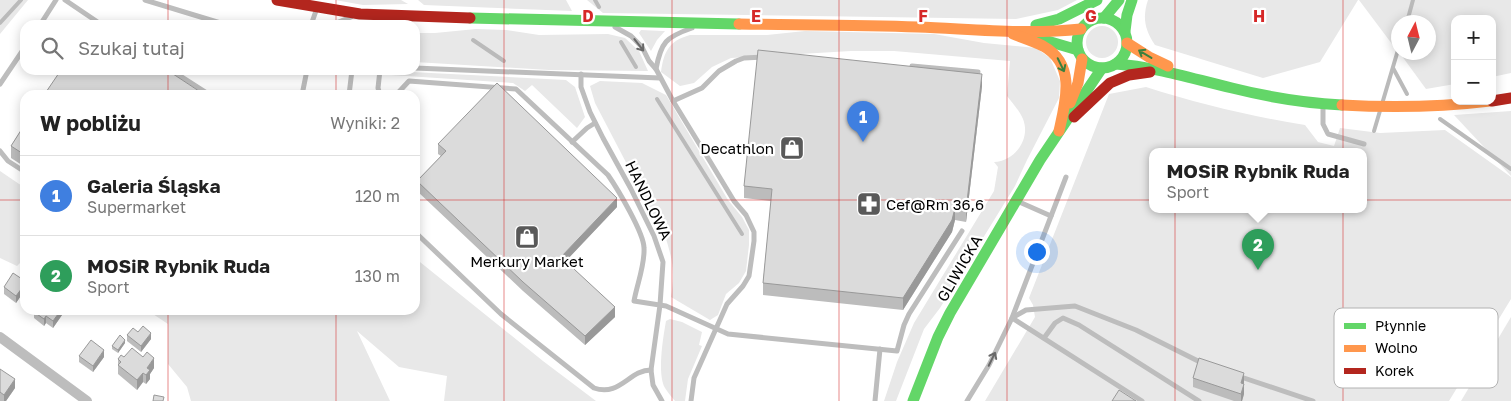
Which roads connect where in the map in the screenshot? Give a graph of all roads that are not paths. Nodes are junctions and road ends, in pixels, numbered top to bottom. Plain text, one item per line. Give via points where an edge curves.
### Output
1 (56, 0) edge
2 (65, 0) edge
3 (145, 0) edge
4 (277, 0) edge
5 (1098, 0) edge
6 (1119, 0) edge
7 (1132, 0) edge
8 (317, 8) junction
9 (360, 14) junction
10 (1104, 18) junction
11 (43, 20) edge
12 (95, 20) edge
13 (211, 20) edge
14 (313, 20) edge
15 (344, 20) edge
16 (608, 23) junction
17 (705, 24) junction
18 (1081, 29) junction
19 (1002, 30) junction
20 (1126, 37) junction
21 (20, 54) edge
22 (1080, 54) junction
23 (767, 57) edge
24 (1116, 64) junction
25 (910, 66) edge
26 (420, 68) edge
27 (1102, 68) junction
28 (656, 69) junction
29 (1160, 71) junction
30 (978, 72) edge
31 (581, 74) junction
32 (179, 75) edge
33 (306, 75) edge
34 (351, 75) edge
35 (379, 75) edge
36 (1185, 75) junction
37 (660, 78) junction
38 (0, 84) edge
39 (202, 90) edge
40 (303, 90) edge
41 (350, 90) edge
42 (379, 90) edge
43 (401, 90) edge
44 (1511, 98) edge
45 (1496, 100) edge
46 (673, 102) junction
47 (1323, 104) junction
48 (1451, 105) edge
49 (595, 123) junction
50 (1059, 131) junction
51 (572, 142) junction
52 (1364, 144) dead end
53 (0, 151) edge
54 (20, 169) edge
55 (1066, 178) dead end
56 (1017, 201) junction
57 (1050, 216) junction
58 (962, 231) dead end
59 (420, 237) edge
60 (660, 305) junction
61 (1012, 318) junction
62 (716, 329) junction
63 (0, 337) edge
64 (1044, 338) junction
65 (880, 349) junction
66 (1208, 366) edge
67 (651, 370) junction
68 (1235, 375) edge
69 (87, 401) edge
70 (662, 401) edge
71 (691, 401) edge
72 (875, 401) edge
73 (913, 401) edge
74 (967, 401) edge
75 (1142, 401) edge
76 (1199, 401) edge
77 (1313, 401) edge

1 - 11 lane
2 - 12 lane
3 - 13 lane
4 - 8 main road
5 - 19 main road via 1048,23
6 - 10 main road
7 - 20 main road via 1127,15
8 - 9 main road
8 - 14 lane
9 - 15 lane
9 - 16 main road
10 - 18 main road via 1092,20
10 - 20 main road via 1116,22
16 - 17 main road
16 -> 28 lane via 631,36
17 - 19 main road
17 - 28 lane via 667,40 660,51
18 - 19 main road
18 - 22 main road via 1077,41
19 - 22 main road via 1060,43
19 -> 50 main road via 1043,46 1060,61 1067,84
20 - 24 main road via 1125,53
36 -> 20 main road via 1149,57
21 - 38 lane
22 - 27 main road via 1089,64
22 - 50 main road, GLIWICKA via 1076,90
23 - 46 lane via 736,61 718,71 702,88
24 - 27 main road
24 - 29 main road via 1145,66
25 - 30 lane
26 - 31 lane
27 - 50 main road, GLIWICKA
28 - 37 lane
29 - 36 main road
29 - 50 main road via 1130,75 1110,83
31 - 37 lane
31 - 49 lane, HANDLOWA via 584,95
32 - 39 lane
33 - 40 lane
34 - 41 lane
35 - 42 lane
36 - 47 main road via 1246,92
37 - 46 lane
43 - 51 lane via 409,81 514,88
44 - 45 main road
46 - 62 lane via 754,232 749,276 729,300
47 - 48 main road via 1412,108
47 - 52 lane via 1323,124 1328,134
49 - 51 lane
49 - 60 lane, HANDLOWA via 658,246 664,270
50 - 56 main road, GLIWICKA
51 - 60 lane via 618,188 643,241 644,256 634,301
53 - 54 lane
55 - 57 lane
56 - 57 lane
56 - 73 main road, GLIWICKA via 948,318
57 - 61 lane
58 - 65 lane via 909,314 897,351
59 - 67 lane via 501,314 594,388 617,388 640,372
60 - 62 lane
60 - 67 lane, HANDLOWA
61 - 64 lane
61 - 66 lane via 1026,310 1075,306 1136,330
74 -> 61 lane via 989,366
62 - 65 lane via 728,334
62 - 71 lane via 694,378
63 - 69 street
64 - 75 lane
64 - 76 lane via 1063,318
65 - 72 lane
67 - 70 lane, HANDLOWA via 653,385
68 - 77 lane

